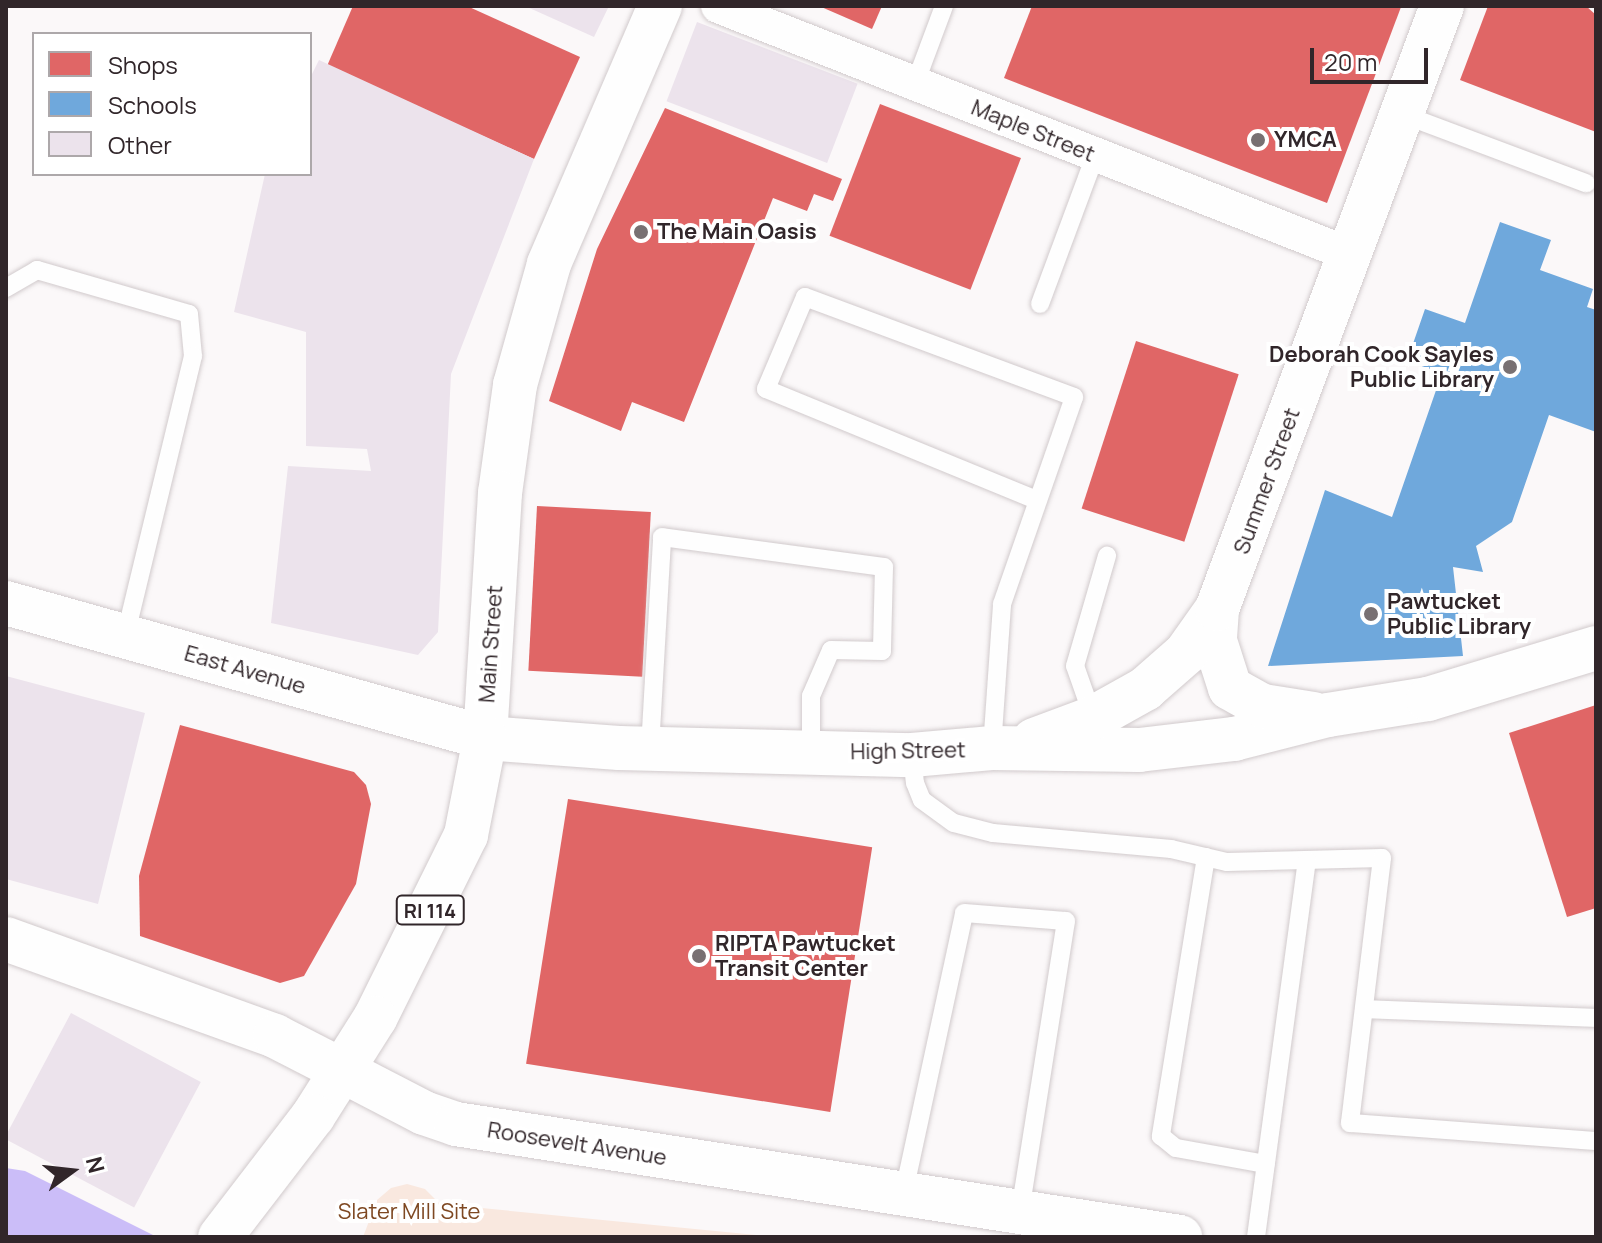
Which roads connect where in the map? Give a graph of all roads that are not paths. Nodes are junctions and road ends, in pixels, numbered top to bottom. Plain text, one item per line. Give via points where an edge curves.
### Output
1 (660, 6) edge
2 (718, 6) edge
3 (944, 6) edge
4 (1442, 6) edge
5 (915, 84) junction
6 (1402, 114) junction
7 (1095, 156) junction
8 (1586, 183) dead end
9 (1349, 254) junction
10 (6, 288) edge
11 (1040, 304) dead end
12 (1036, 500) junction
13 (1107, 556) dead end
14 (6, 603) edge
15 (1217, 609) junction
16 (125, 637) junction
17 (1596, 648) edge
18 (1328, 715) junction
19 (1093, 718) junction
20 (485, 738) junction
21 (650, 748) junction
22 (992, 748) junction
23 (811, 752) junction
24 (912, 755) junction
25 (1206, 857) junction
26 (1307, 860) junction
27 (6, 939) edge
28 (1364, 1009) junction
29 (1596, 1018) edge
30 (343, 1071) junction
31 (1596, 1141) edge
32 (1266, 1164) junction
33 (902, 1196) junction
34 (1019, 1215) junction
35 (224, 1231) edge
36 (1180, 1237) edge
37 (1256, 1237) edge

1 - 20 main road, Main Street via 549,264 515,385 500,493
2 - 5 street, Maple Street
3 - 5 lane
4 - 6 main road, Summer Street
5 - 7 street, Maple Street
6 - 8 lane
6 - 9 main road, Summer Street
7 - 9 street, Maple Street
7 - 11 lane
9 - 15 main road, Summer Street
10 - 16 lane via 37,270 189,314 193,356
12 - 12 lane via 1074,397 805,297 766,389
12 - 22 lane via 1002,604
13 - 19 lane via 1075,666
14 - 16 main road, East Avenue
15 - 18 main road, High Street via 1215,641 1230,688 1263,706
15 - 19 main road, Summer Street via 1168,671
16 - 20 main road, East Avenue
17 - 18 main road, High Street via 1428,699
18 - 22 main road, High Street via 1234,739 1139,750
19 - 22 main road, Summer Street via 1034,740
20 - 21 main road, High Street
20 - 30 main road, Main Street / RI 114 via 466,835
21 - 23 main road, High Street
21 - 23 lane via 662,537 884,567 882,651 831,650 811,696
22 - 24 main road, High Street
23 - 24 main road, High Street
24 - 25 lane via 922,800 954,823 1034,838 1171,849
25 - 26 lane via 1227,862
25 - 32 lane via 1161,1136 1176,1148
26 - 28 lane via 1382,858
26 - 32 lane
27 - 30 main road, Roosevelt Avenue via 275,1036
28 - 29 lane
28 - 31 lane via 1350,1123
30 - 33 main road, Roosevelt Avenue via 456,1124
30 - 35 main road, Main Street / RI 114
32 - 37 lane
33 - 34 main road, Roosevelt Avenue
33 - 34 lane via 964,913 1066,921
34 - 36 main road, Roosevelt Avenue

